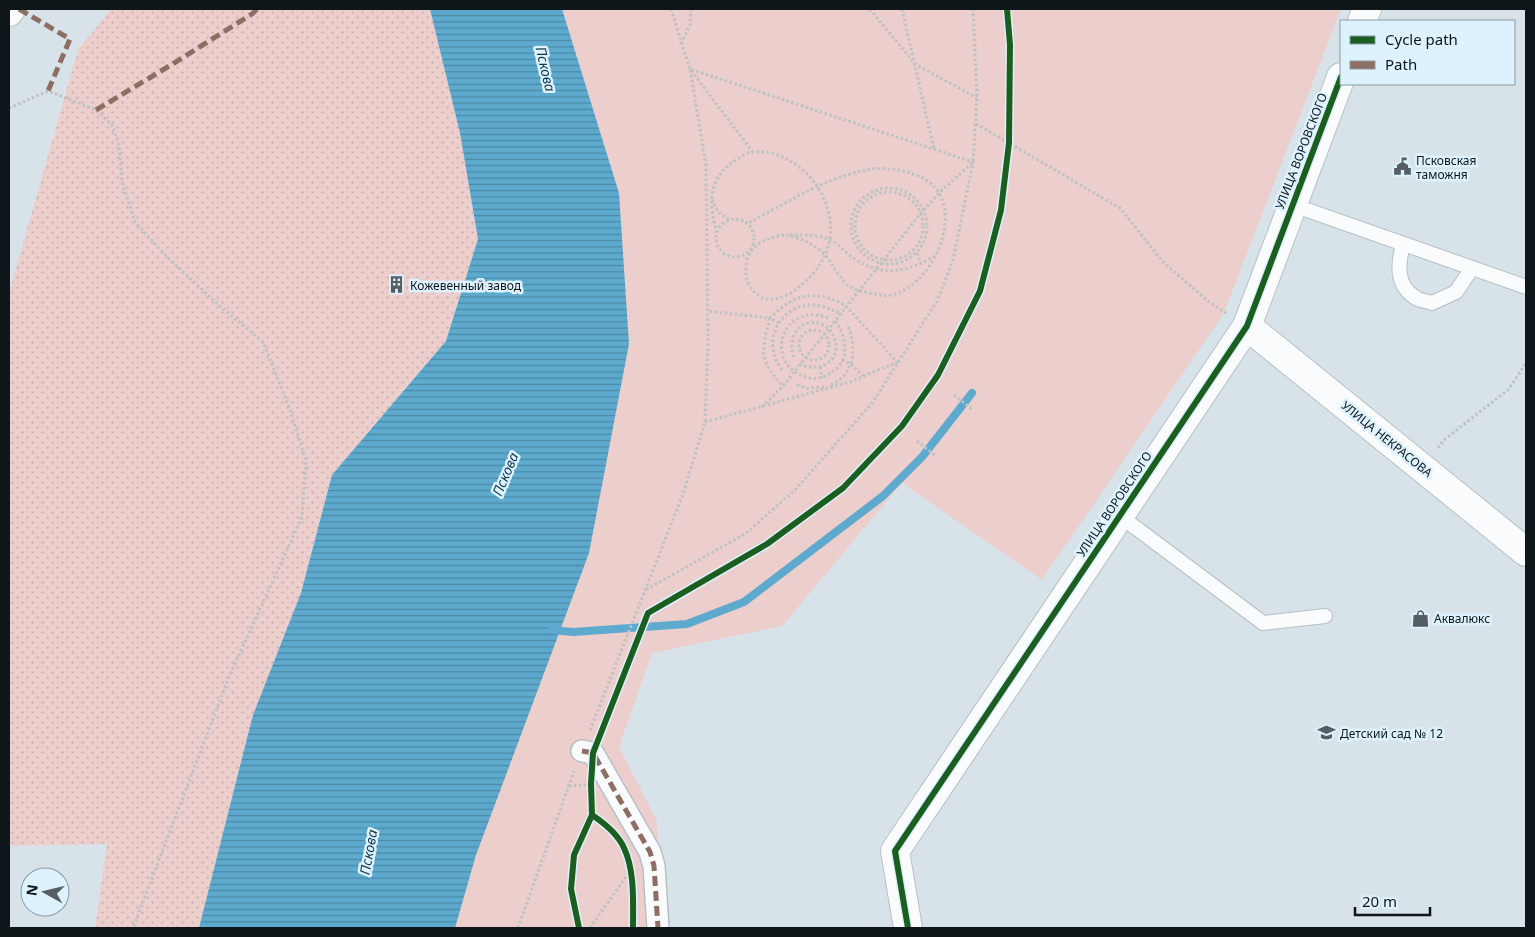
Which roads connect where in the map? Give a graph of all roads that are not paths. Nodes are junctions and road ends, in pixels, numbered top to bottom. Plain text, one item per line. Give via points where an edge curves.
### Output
1 (11, 9) edge
2 (9, 12) edge
3 (1340, 80) edge
4 (1293, 205) junction
5 (1403, 244) junction
6 (1472, 268) junction
7 (1526, 287) edge
8 (1238, 321) junction
9 (1120, 516) junction
10 (1526, 552) edge
11 (1325, 616) dead end
12 (587, 752) road end
13 (658, 928) edge
14 (908, 928) edge

1 - 2 street
3 - 4 street, УЛИЦА ВОРОВСКОГО
4 - 5 lane
4 - 8 street, УЛИЦА ВОРОВСКОГО
5 - 6 lane
5 - 6 lane via 1399,262 1401,282 1416,298 1432,303 1456,292
6 - 7 lane
8 - 9 street, УЛИЦА ВОРОВСКОГО
8 - 10 street, УЛИЦА НЕКРАСОВА
9 - 11 lane via 1263,623
9 - 14 street, УЛИЦА ВОРОВСКОГО via 895,851
12 - 13 street via 650,852 654,866

